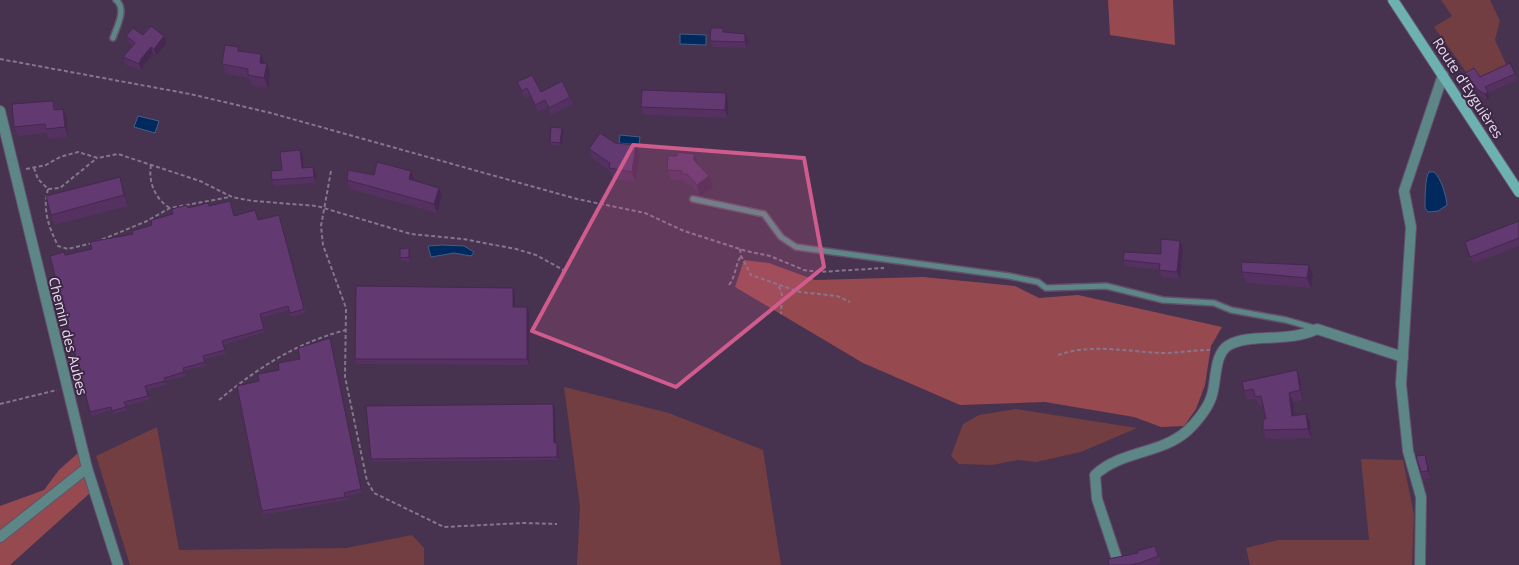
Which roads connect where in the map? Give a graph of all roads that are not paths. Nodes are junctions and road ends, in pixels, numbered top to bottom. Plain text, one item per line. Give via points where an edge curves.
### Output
1 (116, 0) edge
2 (1393, 0) edge
3 (113, 38) dead end
4 (1443, 75) junction
5 (0, 111) edge
6 (1519, 192) edge
7 (693, 199) dead end
8 (1317, 329) junction
9 (1403, 357) junction
10 (87, 468) junction
11 (0, 537) edge
12 (1116, 556) edge
13 (118, 565) edge
14 (1420, 565) edge

1 - 3 lane via 122,10
2 - 4 main road, Route d'Eyguières
4 - 6 main road, Route d'Eyguières
4 - 9 street via 1404,192 1411,227
5 - 10 street, Chemin des Aubes
7 - 8 lane via 764,214 781,237 796,247 1009,276 1038,282 1046,288 1106,286 1163,300 1214,303 1231,310
8 - 9 street
8 - 12 street via 1303,336 1256,339 1229,345 1223,350 1211,399 1186,432 1167,443 1137,452 1103,468 1095,475 1097,499
9 - 14 street via 1401,384 1408,451 1421,497
10 - 11 street
10 - 13 street, Chemin des Aubes

